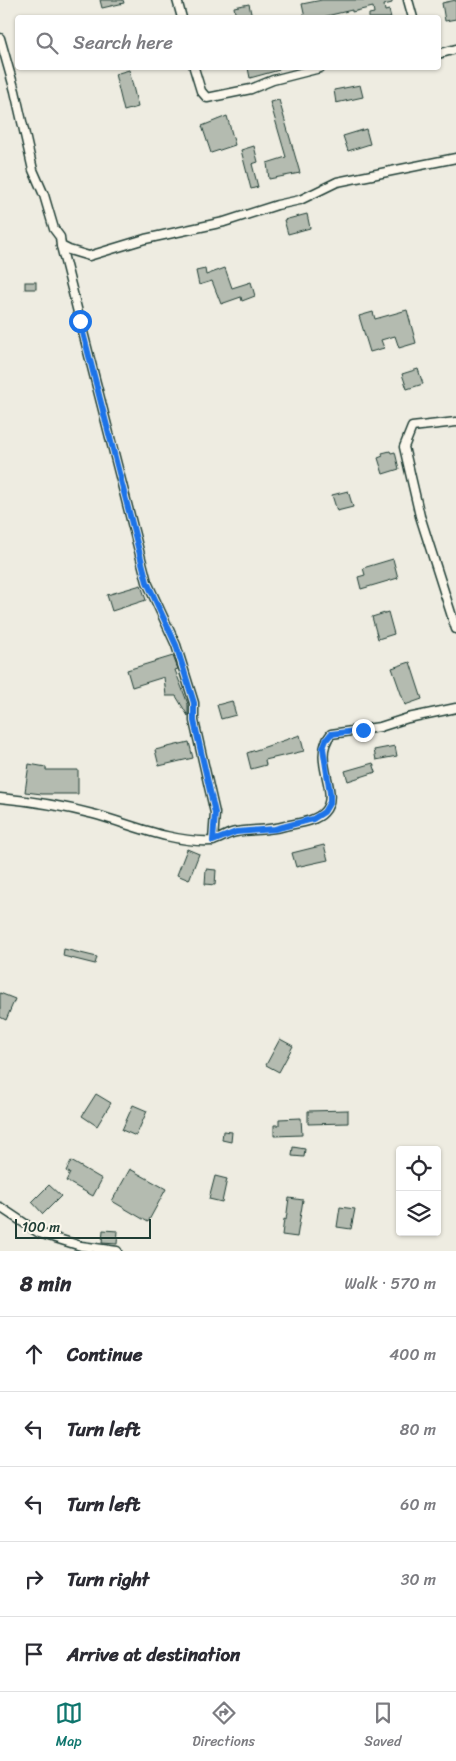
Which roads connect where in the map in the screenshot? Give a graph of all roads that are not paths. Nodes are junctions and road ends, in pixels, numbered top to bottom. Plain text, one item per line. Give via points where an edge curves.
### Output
1 (177, 0) edge
2 (408, 0) edge
3 (181, 15) edge
4 (412, 15) edge
5 (0, 38) edge
6 (1, 48) edge
7 (456, 49) edge
8 (441, 53) edge
9 (195, 70) edge
10 (312, 70) edge
11 (455, 158) edge
12 (456, 168) edge
13 (61, 246) junction
14 (456, 422) edge
15 (456, 629) edge
16 (456, 708) edge
17 (0, 798) edge
18 (213, 841) junction
19 (0, 1207) edge
20 (117, 1251) edge

1 - 3 street
2 - 4 street
5 - 6 street
6 - 13 street via 34,170
7 - 8 street
9 - 10 street via 201,91 207,98 251,89
11 - 12 street
11 - 13 street via 337,182 300,200 89,256
13 - 18 street via 147,582 176,645 194,703 194,721 215,813
14 - 15 street via 412,427 404,447 420,516
16 - 18 street via 408,718 380,728 331,734 323,748 330,793 330,802 324,812 313,819 275,829 236,832
17 - 18 street via 94,814 143,830
19 - 20 street via 39,1233 80,1246

